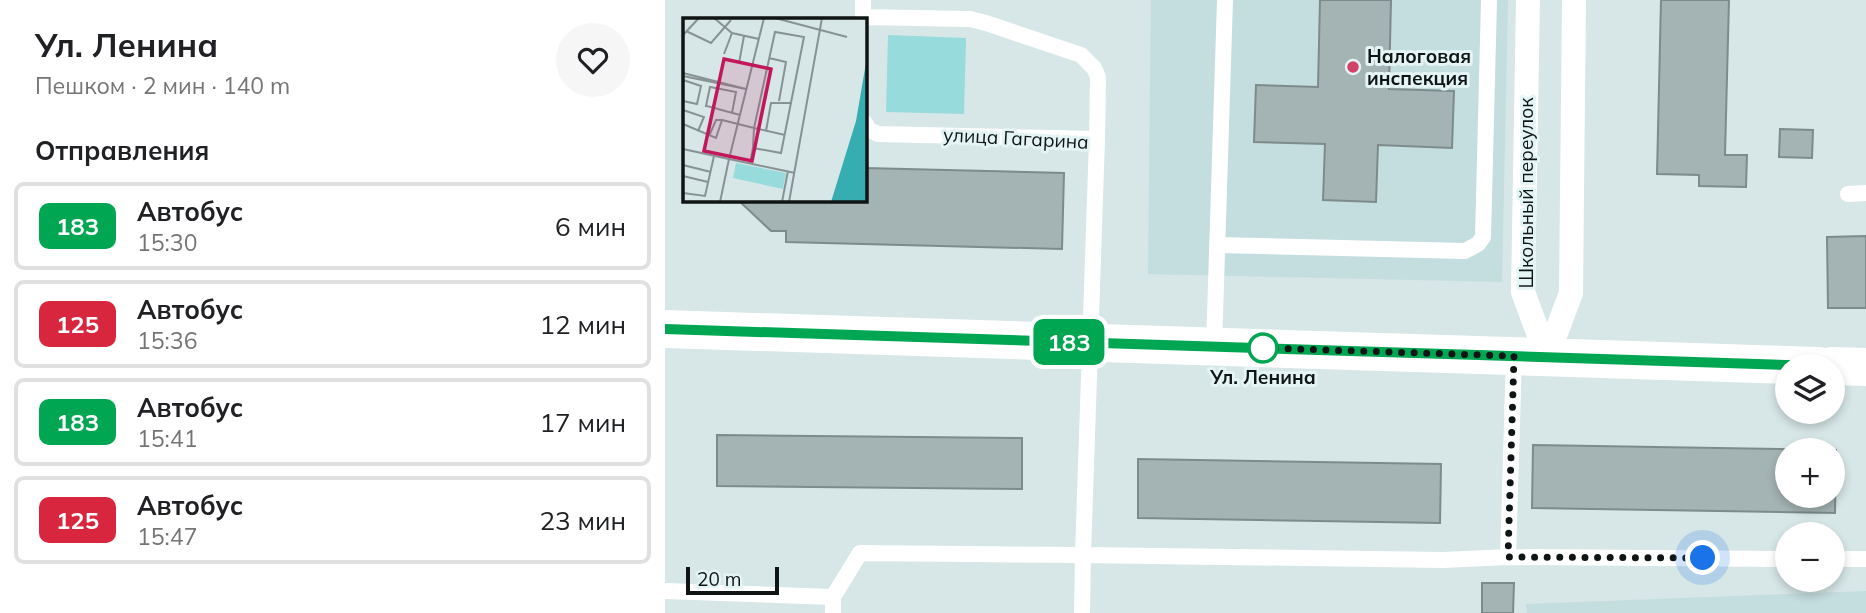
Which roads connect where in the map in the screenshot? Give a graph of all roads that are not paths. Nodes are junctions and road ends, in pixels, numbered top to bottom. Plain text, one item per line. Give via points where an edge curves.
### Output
1 (1225, 0) edge
2 (1489, 0) edge
3 (1528, 0) edge
4 (1574, 0) edge
5 (863, 12) edge
6 (866, 125) edge
7 (1097, 139) junction
8 (1848, 194) dead end
9 (1866, 194) edge
10 (1217, 245) junction
11 (665, 329) edge
12 (1090, 343) junction
13 (1214, 347) junction
14 (1530, 357) junction
15 (1775, 365) edge
16 (1845, 366) edge
17 (1866, 367) edge
18 (1083, 555) junction
19 (1508, 557) junction
20 (1775, 559) edge
21 (1845, 559) edge
22 (1866, 559) edge
23 (665, 591) edge
24 (833, 605) edge
25 (1082, 613) edge

1 - 10 lane
2 - 10 lane via 1483,237 1478,244 1465,251
3 - 14 street, Школьный переулок via 1523,292
4 - 14 street via 1571,292
5 - 7 lane via 969,19 1081,55 1098,77
6 - 7 lane, улица Гагарина via 878,134
7 - 12 lane, улица Гагарина
8 - 9 lane
10 - 13 lane
11 - 12 main road
12 - 13 main road
12 - 18 lane, улица Гагарина
13 - 14 main road
14 - 15 main road
14 - 19 lane
16 - 17 main road
18 - 19 lane
18 - 24 lane via 860,553
18 - 25 lane, улица Гагарина
19 - 20 lane
21 - 22 lane
23 - 24 lane

